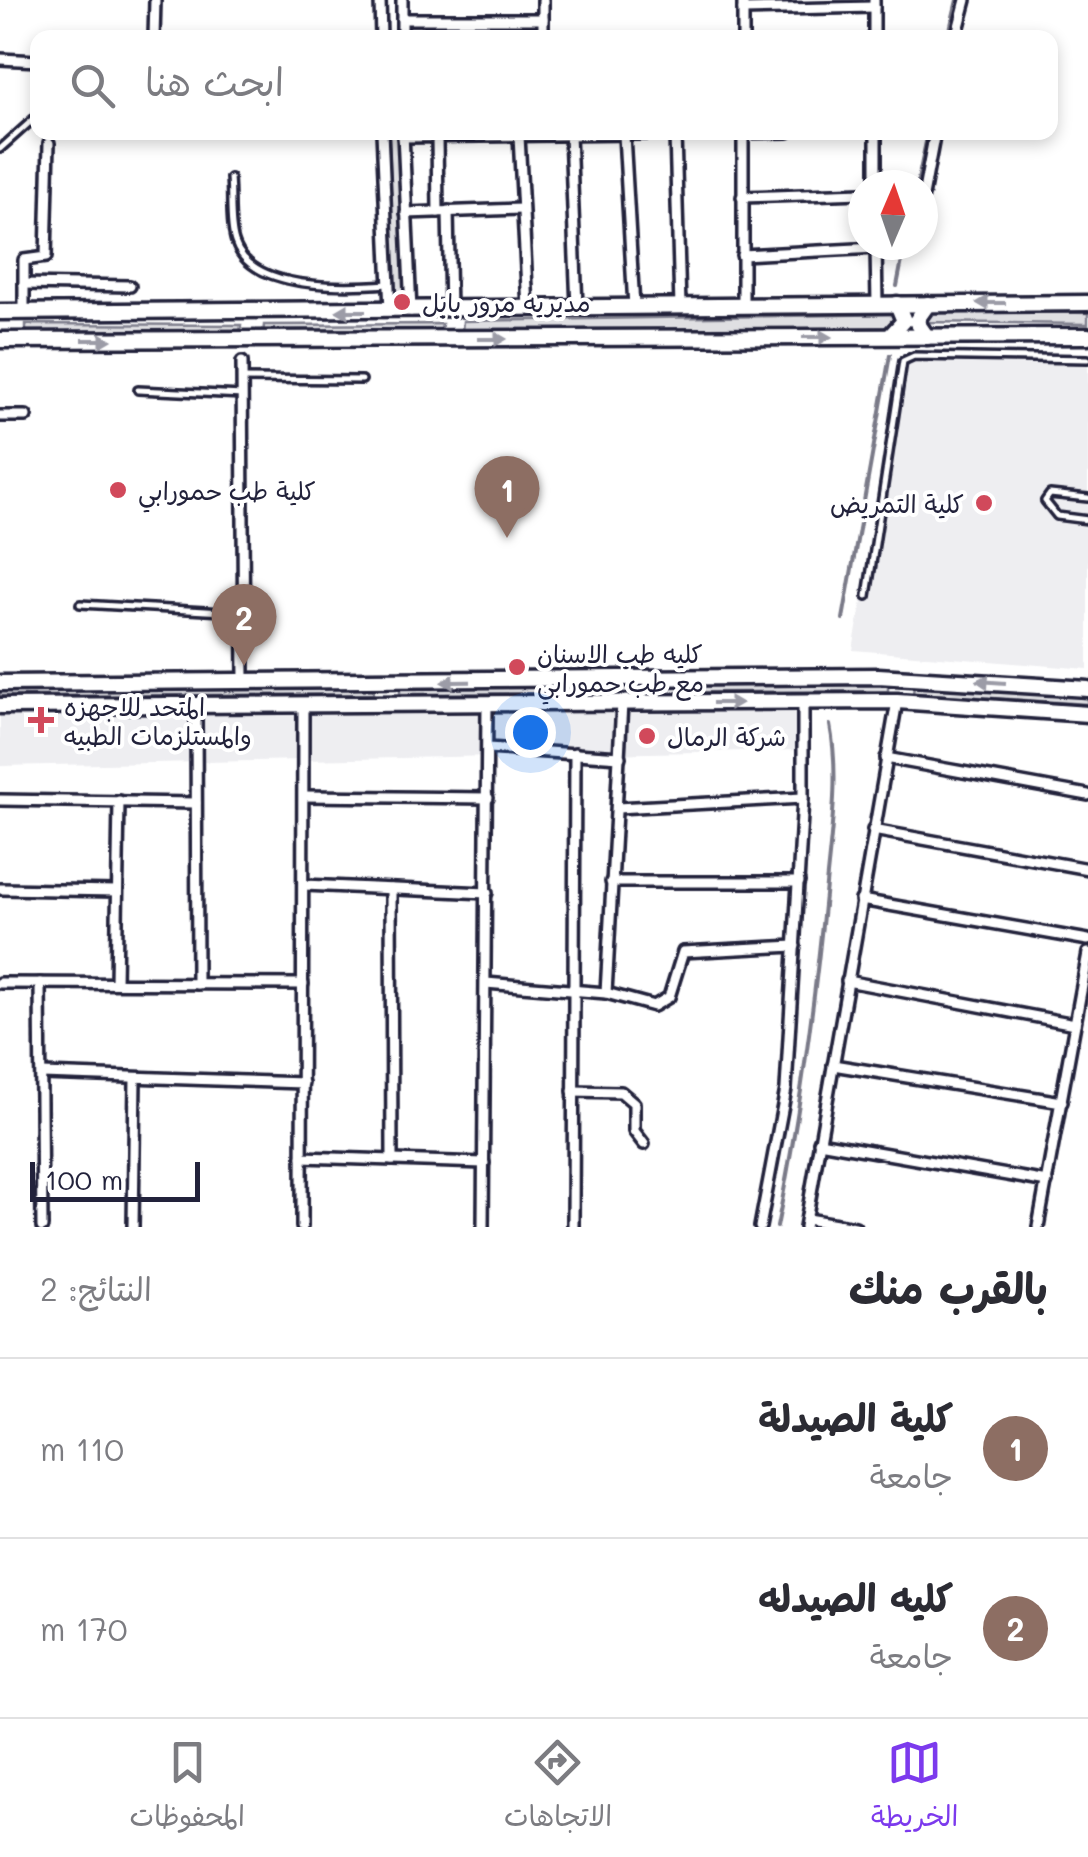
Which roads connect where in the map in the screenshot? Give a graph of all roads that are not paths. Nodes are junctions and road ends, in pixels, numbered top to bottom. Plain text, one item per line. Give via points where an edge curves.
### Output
1 (155, 0) edge
2 (380, 0) edge
3 (402, 0) edge
4 (543, 0) edge
5 (966, 0) edge
6 (874, 4) edge
7 (743, 5) edge
8 (402, 19) junction
9 (543, 19) junction
10 (154, 30) edge
11 (381, 30) edge
12 (402, 30) edge
13 (543, 30) edge
14 (874, 30) edge
15 (958, 30) edge
16 (0, 59) edge
17 (30, 61) edge
18 (30, 122) edge
19 (382, 140) edge
20 (403, 140) edge
21 (437, 140) edge
22 (518, 140) edge
23 (570, 140) edge
24 (624, 140) edge
25 (675, 140) edge
26 (742, 140) edge
27 (876, 140) edge
28 (934, 140) edge
29 (49, 142) dead end
30 (0, 149) edge
31 (876, 170) edge
32 (928, 170) edge
33 (230, 178) dead end
34 (848, 193) edge
35 (742, 197) junction
36 (522, 210) junction
37 (406, 212) junction
38 (443, 212) junction
39 (848, 248) edge
40 (742, 255) junction
41 (876, 260) edge
42 (24, 284) junction
43 (389, 284) junction
44 (130, 286) dead end
45 (1088, 303) edge
46 (878, 304) junction
47 (897, 304) junction
48 (928, 304) junction
49 (743, 306) junction
50 (634, 307) junction
51 (680, 307) junction
52 (528, 308) junction
53 (577, 308) junction
54 (411, 310) junction
55 (450, 310) junction
56 (390, 311) junction
57 (0, 312) edge
58 (24, 312) junction
59 (240, 312) junction
60 (268, 312) junction
61 (926, 336) junction
62 (1088, 336) edge
63 (890, 337) junction
64 (0, 340) edge
65 (236, 340) junction
66 (265, 340) junction
67 (1088, 359) edge
68 (242, 362) dead end
69 (242, 379) junction
70 (362, 380) dead end
71 (138, 390) dead end
72 (242, 395) junction
73 (0, 416) edge
74 (26, 416) dead end
75 (1088, 498) edge
76 (1088, 520) edge
77 (868, 596) dead end
78 (80, 604) dead end
79 (244, 613) junction
80 (886, 676) junction
81 (912, 677) junction
82 (0, 683) edge
83 (244, 683) junction
84 (376, 683) junction
85 (399, 683) junction
86 (1088, 689) edge
87 (890, 701) junction
88 (803, 702) junction
89 (913, 702) junction
90 (196, 704) junction
91 (303, 704) junction
92 (374, 704) junction
93 (398, 704) junction
94 (487, 704) junction
95 (622, 704) junction
96 (0, 706) edge
97 (1088, 714) edge
98 (488, 748) junction
99 (575, 753) junction
100 (620, 757) junction
101 (886, 758) junction
102 (1088, 795) edge
103 (304, 796) junction
104 (488, 798) junction
105 (804, 798) junction
106 (0, 800) edge
107 (120, 802) junction
108 (196, 802) junction
109 (617, 808) junction
110 (873, 830) junction
111 (1088, 870) edge
112 (611, 882) junction
113 (799, 882) junction
114 (304, 885) junction
115 (0, 889) edge
116 (391, 889) junction
117 (118, 890) junction
118 (487, 893) junction
119 (861, 900) junction
120 (1088, 940) edge
121 (795, 946) junction
122 (1088, 953) edge
123 (847, 982) junction
124 (0, 983) edge
125 (40, 983) junction
126 (116, 983) junction
127 (486, 983) junction
128 (197, 984) junction
129 (303, 984) junction
130 (574, 989) junction
131 (606, 993) junction
132 (1075, 1024) junction
133 (833, 1065) junction
134 (42, 1074) junction
135 (135, 1078) junction
136 (303, 1083) junction
137 (573, 1091) junction
138 (1062, 1102) junction
139 (819, 1142) junction
140 (644, 1144) dead end
141 (302, 1157) junction
142 (392, 1160) junction
143 (484, 1163) junction
144 (1046, 1182) junction
145 (806, 1223) edge
146 (42, 1227) edge
147 (133, 1227) edge
148 (302, 1227) edge
149 (484, 1227) edge
150 (573, 1227) edge
151 (760, 1227) edge
152 (855, 1227) edge
153 (1038, 1227) edge

1 - 10 street
2 - 11 street
3 - 8 street
4 - 9 street
5 - 15 street
6 - 7 street
6 - 14 street
8 - 9 street
8 - 12 street
9 - 13 street
16 - 17 street
18 - 30 lane
19 - 43 street
20 - 37 street
21 - 38 street
22 - 36 street
23 - 53 street
24 - 50 street
25 - 51 street
26 - 35 street
27 - 31 street
28 - 32 street
29 - 42 street via 46,257 24,260
33 - 43 lane via 235,244 248,260 287,281
34 - 35 street
35 - 40 street
36 - 38 street
36 - 52 street
37 - 38 street
37 - 54 street
38 - 55 street
39 - 40 street
40 - 49 street
41 - 46 street
42 - 44 street
42 - 58 street
43 - 56 street
45 -> 48 main road
46 - 47 main road
46 - 49 main road
47 - 48 main road
47 - 63 main road via 904,325
48 - 61 main road via 916,318
49 - 51 main road
50 - 51 main road
50 - 53 main road
52 - 53 main road
52 - 55 main road
54 - 55 main road
54 - 56 main road
56 -> 60 main road
57 - 58 main road
58 - 59 main road
59 - 60 main road
59 - 65 main road via 246,327
60 - 66 main road via 258,325
61 - 62 main road
61 - 63 main road
66 -> 63 main road
64 -> 65 main road
65 - 66 main road
67 - 77 lane via 903,361
68 - 69 street
69 - 70 lane
69 - 72 street
71 - 72 lane
72 - 79 street
73 - 74 street
75 - 76 lane via 1062,493 1045,501 1057,516
78 - 79 lane
79 - 83 street
80 - 81 main road
80 -> 85 main road
80 - 87 main road
86 -> 81 main road
81 - 89 main road via 906,688
82 - 83 main road
83 - 84 main road
84 - 85 main road
84 - 92 main road
85 - 93 main road
87 - 88 main road
87 - 89 main road
87 - 101 street
95 -> 88 main road
88 - 105 street
89 - 97 main road
90 - 91 main road
90 - 96 main road
90 - 108 street
91 - 92 main road
91 - 103 street
92 - 93 main road
93 - 94 main road
94 - 95 main road
94 - 98 street
95 - 100 street
98 - 99 street
98 - 104 street
99 - 100 street
99 - 130 street
100 - 109 street
101 - 102 street
101 - 110 street
103 - 104 street
103 - 114 street
104 - 118 street
105 - 109 street
105 - 113 street
106 - 107 street
107 - 108 street
107 - 117 street
108 - 128 street
109 - 112 street
110 - 111 street
110 - 119 street
112 - 113 street
112 - 131 street
113 - 121 street
114 - 116 street
114 - 129 street
115 - 117 street
116 - 118 street
116 - 142 street
117 - 126 street
118 - 127 street
119 - 120 street
119 - 123 street
121 - 131 street via 683,952 663,1005
121 - 151 street via 786,1089
122 - 132 street
123 - 132 street
123 - 133 street
124 - 125 street
125 - 126 street
125 - 134 street
126 - 128 street
127 - 130 street
127 - 143 street
128 - 129 street
129 - 136 street
130 - 131 street
130 - 137 street
132 - 138 street
133 - 138 street
133 - 139 street
134 - 135 street
134 - 146 street
135 - 136 street
135 - 147 street
136 - 141 street
137 - 140 street via 620,1092 634,1103 634,1130
137 - 150 street
138 - 144 street
139 - 144 street
139 - 145 street
141 - 142 street
141 - 148 street
142 - 143 street
143 - 149 street
144 - 153 street
145 - 152 street

